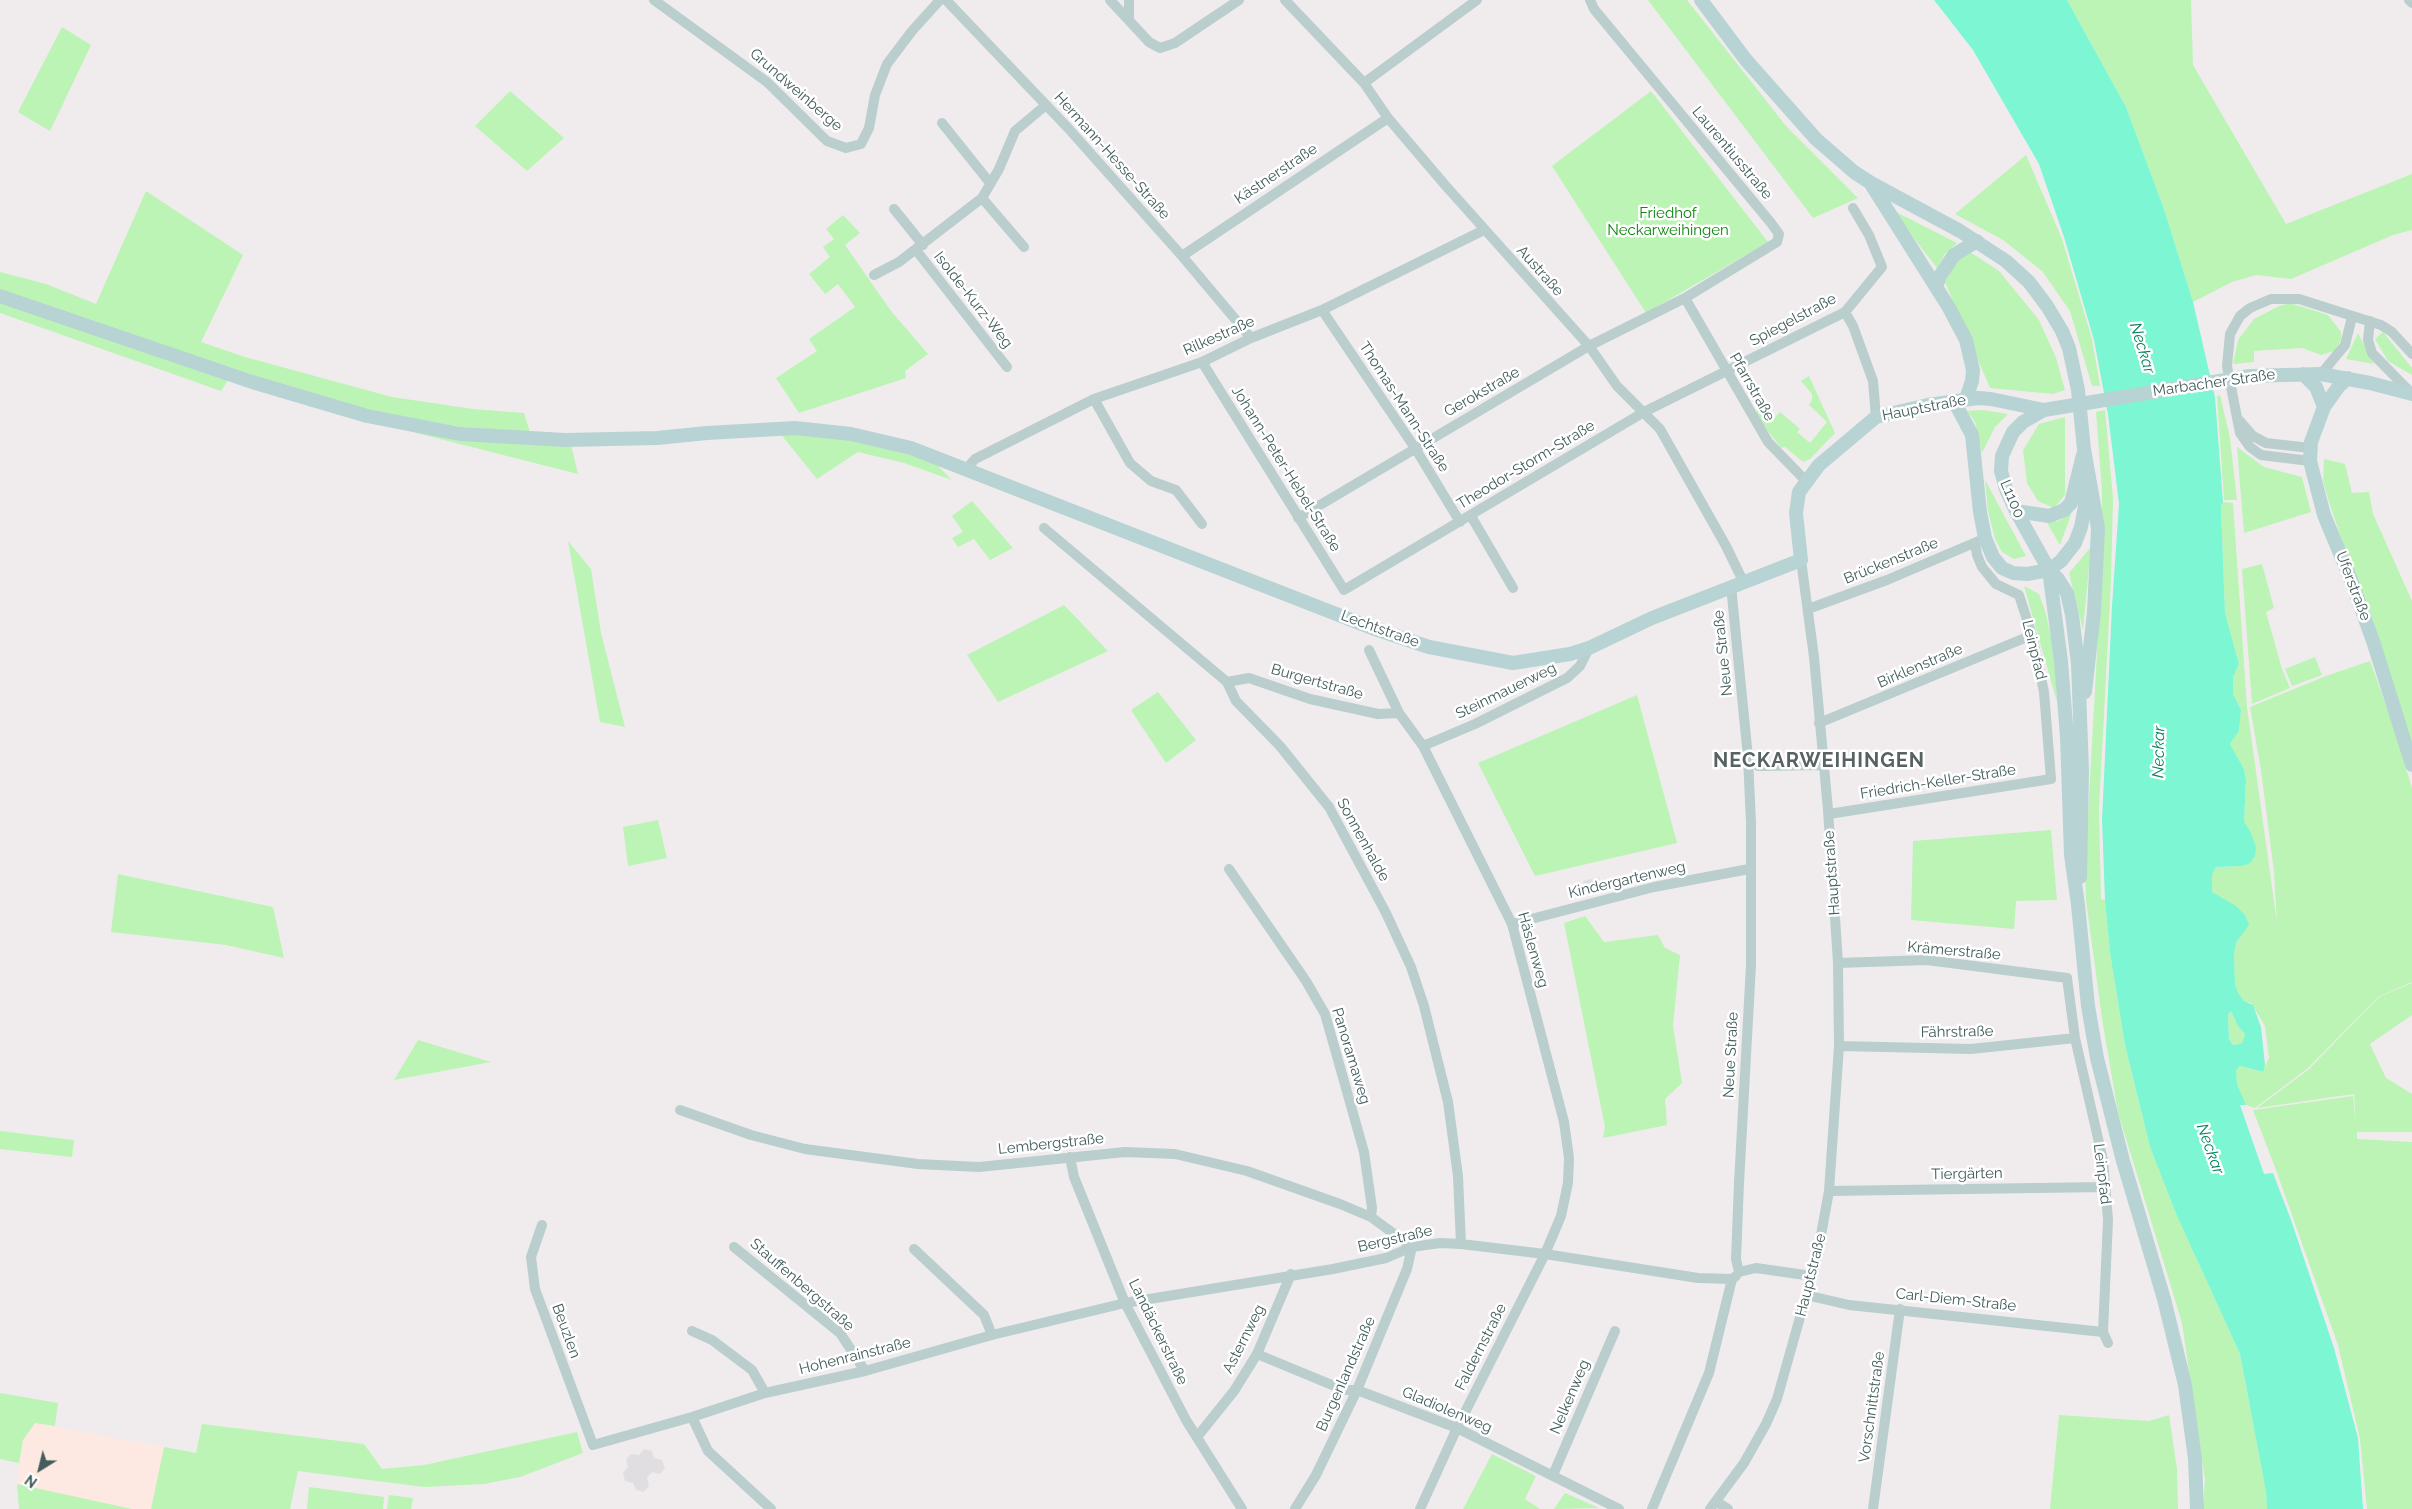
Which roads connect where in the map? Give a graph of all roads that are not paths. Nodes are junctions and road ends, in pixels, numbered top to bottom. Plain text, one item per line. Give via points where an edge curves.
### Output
1 (654, 0) edge
2 (940, 0) edge
3 (946, 0) edge
4 (1110, 0) edge
5 (1130, 0) edge
6 (1238, 0) edge
7 (1285, 0) edge
8 (1477, 0) edge
9 (1590, 0) edge
10 (1701, 0) edge
11 (2410, 0) edge
12 (2412, 3) edge
13 (1129, 20) junction
14 (1364, 84) junction
15 (1046, 105) junction
16 (1388, 118) junction
17 (942, 123) dead end
18 (990, 183) junction
19 (1871, 183) junction
20 (982, 198) junction
21 (1853, 208) dead end
22 (894, 209) dead end
23 (1484, 230) junction
24 (1977, 241) junction
25 (920, 247) junction
26 (1024, 247) dead end
27 (1182, 256) junction
28 (874, 275) dead end
29 (1936, 287) junction
30 (0, 296) edge
31 (1685, 298) junction
32 (1322, 310) junction
33 (1845, 312) junction
34 (2352, 316) junction
35 (2370, 321) junction
36 (1251, 338) junction
37 (1589, 346) junction
38 (2412, 354) edge
39 (1202, 362) junction
40 (1007, 367) dead end
41 (1726, 371) junction
42 (2303, 374) junction
43 (2321, 374) junction
44 (2348, 378) junction
45 (2412, 394) edge
46 (1094, 399) junction
47 (1960, 400) junction
48 (2324, 407) junction
49 (2044, 410) junction
50 (1644, 412) junction
51 (1876, 417) junction
52 (1414, 448) junction
53 (2084, 449) junction
54 (2310, 455) junction
55 (967, 468) junction
56 (1806, 481) junction
57 (2016, 511) junction
58 (1470, 516) junction
59 (1298, 518) junction
60 (1460, 522) junction
61 (1202, 524) dead end
62 (1044, 528) dead end
63 (1981, 537) junction
64 (1801, 560) junction
65 (2049, 570) junction
66 (1737, 584) junction
67 (1513, 588) dead end
68 (1344, 590) joint
69 (1808, 609) junction
70 (2032, 636) junction
71 (1589, 648) junction
72 (1369, 650) dead end
73 (1227, 682) junction
74 (1399, 713) junction
75 (2081, 720) junction
76 (1819, 723) junction
77 (1423, 746) junction
78 (2412, 764) edge
79 (1824, 765) junction
80 (1758, 766) dead end
81 (2051, 779) joint
82 (1828, 814) junction
83 (1229, 869) dead end
84 (1749, 869) junction
85 (2078, 905) junction
86 (1512, 924) junction
87 (1838, 963) junction
88 (2067, 978) joint
89 (2075, 1038) junction
90 (1839, 1046) junction
91 (680, 1110) dead end
92 (1070, 1157) junction
93 (2105, 1187) junction
94 (1829, 1190) junction
95 (1371, 1218) junction
96 (542, 1225) dead end
97 (1461, 1244) junction
98 (734, 1247) dead end
99 (1412, 1247) junction
100 (914, 1249) dead end
101 (1545, 1254) junction
102 (1291, 1274) junction
103 (1736, 1275) junction
104 (1812, 1276) junction
105 (1806, 1295) junction
106 (1125, 1303) junction
107 (1900, 1309) junction
108 (692, 1331) dead end
109 (1615, 1331) dead end
110 (2103, 1332) junction
111 (992, 1335) junction
112 (2108, 1343) dead end
113 (1257, 1354) junction
114 (865, 1370) junction
115 (1357, 1390) junction
116 (765, 1393) junction
117 (692, 1417) junction
118 (1457, 1428) junction
119 (1197, 1437) junction
120 (593, 1445) joint
121 (1553, 1474) junction
122 (1713, 1505) edge
123 (771, 1509) edge
124 (1242, 1509) edge
125 (1295, 1509) edge
126 (1420, 1509) edge
127 (1619, 1509) edge
128 (1652, 1509) edge
129 (1728, 1509) edge
130 (1873, 1509) edge
131 (2197, 1509) edge

1 - 2 street, Grundweinberge via 766,82 827,141 846,148 862,144 887,64
3 - 15 street, Hermann-Hesse-Straße
4 - 13 street
5 - 13 street
6 - 13 street via 1175,44 1160,48 1149,42
7 - 14 street, Austraße
8 - 14 street
9 - 31 street, Laurentiusstraße via 1779,237 1773,246
10 - 19 main road via 1746,60 1804,126 1854,172
11 - 12 street
14 - 16 street, Austraße
15 - 18 street via 1014,131
15 - 27 street, Hermann-Hesse-Straße
16 - 23 street, Austraße
16 - 27 street, Kästnerstraße
17 - 18 street
18 - 20 street
19 - 24 main road
19 - 29 main road
20 - 25 street
20 - 26 street
21 - 33 street, Spiegelstraße via 1882,267
22 - 25 street, Isolde-Kurz-Weg
23 - 32 street, Rilkestraße
23 - 37 street, Austraße
24 - 29 main road via 1954,255
24 - 53 main road via 2006,260 2029,282 2062,331 2077,382
25 - 28 street
25 - 40 street, Isolde-Kurz-Weg
27 - 36 street, Hermann-Hesse-Straße
29 - 47 main road via 1961,332 1970,356 1972,381
30 - 55 main road, Lechtstraße via 262,385 367,416 460,434 574,440 657,438 795,428 851,434 911,448
31 - 37 street, Gerokstraße
31 - 41 street, Pfarrstraße
32 - 36 street, Rilkestraße
32 - 52 street, Thomas-Mann-Straße
33 - 41 street, Spiegelstraße
33 - 51 street via 1873,381
34 - 35 street
34 - 43 street via 2345,346
34 - 54 street via 2299,299 2262,301 2240,316 2230,334 2227,366 2240,433 2255,451 2277,458
35 - 38 street via 2389,330
35 - 45 street via 2368,340 2372,353
36 - 39 street, Rilkestraße
37 - 50 street, Austraße via 1617,386
37 - 52 street, Gerokstraße
39 - 46 street, Rilkestraße
39 - 59 street, Johann-Peter-Hebel-Straße
41 - 50 street, Theodor-Storm-Straße
41 - 56 street, Pfarrstraße via 1768,442
42 - 43 main road, Marbacher Straße
42 - 48 main road via 2316,387
42 - 49 main road, Marbacher Straße via 2250,376
43 - 44 main road, Marbacher Straße
44 - 45 main road, Marbacher Straße
44 - 48 main road via 2338,386
46 - 55 street, Rilkestraße via 975,459
46 - 61 street via 1130,463 1151,481 1176,490
47 - 49 main road, Hauptstraße via 1991,399
47 - 51 main road, Hauptstraße
47 - 63 main road, Leinpfad via 1972,435
48 - 54 main road
49 - 57 main road, L1100 via 2021,424 2007,442 2002,456 2001,471
50 - 58 street, Theodor-Storm-Straße
50 - 66 street, Austraße via 1660,429 1726,546
51 - 56 main road, Hauptstraße via 1830,454
52 - 59 street, Gerokstraße
52 - 60 street, Thomas-Mann-Straße
53 - 57 main road via 2071,503 2064,510 2049,516
53 - 65 main road via 2085,506 2081,527 2069,552
53 - 75 main road via 2098,528 2091,648
54 - 78 main road, Uferstraße via 2324,515 2352,580
55 - 71 main road, Lechtstraße via 1372,628 1429,647 1513,663
56 - 64 main road, Hauptstraße via 1797,502
57 - 65 main road, L1100
58 - 60 street, Theodor-Storm-Straße
58 - 67 street
59 - 68 street, Johann-Peter-Hebel-Straße
60 - 68 street, Theodor-Storm-Straße
62 - 73 street, Sonnenhalde
63 - 65 main road via 2002,568 2027,574
63 - 69 street, Brückenstraße via 1887,580
63 - 70 street, Leinpfad via 1977,555 1982,567 1996,584 2019,594
64 - 66 main road, Lechtstraße
64 - 69 street, Hauptstraße
65 - 75 main road via 2067,594 2072,615
65 - 85 main road via 2061,661 2071,855
66 - 71 main road, Lechtstraße via 1652,618
66 - 84 street, Neue Straße via 1751,823
69 - 76 street, Hauptstraße
70 - 76 street, Birklenstraße
70 - 81 street, Leinpfad via 2044,692
71 - 77 street, Steinmauerweg via 1580,666 1566,678 1484,720
72 - 74 street, Häslenweg
73 - 74 street, Burgertstraße via 1250,678 1320,701 1378,714
73 - 97 street, Sonnenhalde via 1236,701 1280,746 1329,807 1411,967 1448,1102 1458,1176
74 - 77 street, Häslenweg
75 - 85 main road
76 - 79 street, Hauptstraße
77 - 86 street, Häslenweg
79 - 80 street
79 - 82 street, Hauptstraße
81 - 82 street, Friedrich-Keller-Straße
82 - 87 street, Hauptstraße
83 - 95 street, Panoramaweg via 1325,1014 1364,1152
84 - 86 street, Kindergartenweg via 1654,887
84 - 103 street, Neue Straße via 1751,965
85 - 131 main road via 2088,1006 2097,1058 2185,1385 2195,1459
86 - 101 street, Häslenweg via 1564,1122 1570,1158 1561,1216
87 - 88 street, Krämerstraße via 1927,960
87 - 90 street, Hauptstraße
88 - 89 street, Leinpfad
89 - 90 street, Fährstraße via 1971,1050
89 - 93 street, Leinpfad via 2103,1160
90 - 94 street, Hauptstraße
91 - 92 street, Lembergstraße via 751,1135 805,1149 918,1164 979,1167
92 - 95 street, Lembergstraße via 1125,1152 1175,1154 1247,1171
92 - 106 street, Landäckerstraße via 1074,1176
93 - 94 street, Tiergärten
93 - 110 street, Leinpfad via 2108,1220
94 - 104 street, Hauptstraße
95 - 99 street, Lembergstraße
96 - 120 street, Beuzlen via 531,1258 535,1289
97 - 99 street, Bergstraße
97 - 101 street, Bergstraße
98 - 114 street, Stauffenbergstraße via 840,1333
99 - 102 street, Bergstraße via 1386,1258
99 - 115 street, Burgenlandstraße via 1407,1269
100 - 111 street via 984,1315
101 - 103 street, Bergstraße via 1698,1278
101 - 118 street, Faldernstraße
102 - 106 street, Bergstraße
102 - 113 street, Asternweg
103 - 104 street, Bergstraße via 1756,1268
103 - 128 street, Neue Straße via 1709,1373
104 - 105 street, Hauptstraße
105 - 107 street, Carl-Diem-Straße via 1850,1305
105 - 122 street, Hauptstraße via 1778,1399 1756,1444
106 - 111 street, Hohenrainstraße
106 - 119 street, Landäckerstraße
107 - 110 street, Carl-Diem-Straße
107 - 130 street, Vorschnittstraße
108 - 116 street via 712,1340 752,1370
109 - 121 street, Nelkenweg
110 - 112 street, Leinpfad
111 - 114 street, Hohenrainstraße
113 - 115 street, Gladiolenweg via 1344,1390
113 - 119 street, Asternweg via 1234,1391
114 - 116 street, Hohenrainstraße
115 - 118 street, Gladiolenweg
115 - 125 street, Burgenlandstraße via 1316,1475
116 - 117 street, Hohenrainstraße
117 - 120 street, Hohenrainstraße
117 - 123 street via 708,1451
118 - 121 street, Gladiolenweg
118 - 126 street, Faldernstraße
119 - 124 street, Landäckerstraße
121 - 127 street, Gladiolenweg
122 - 129 street

